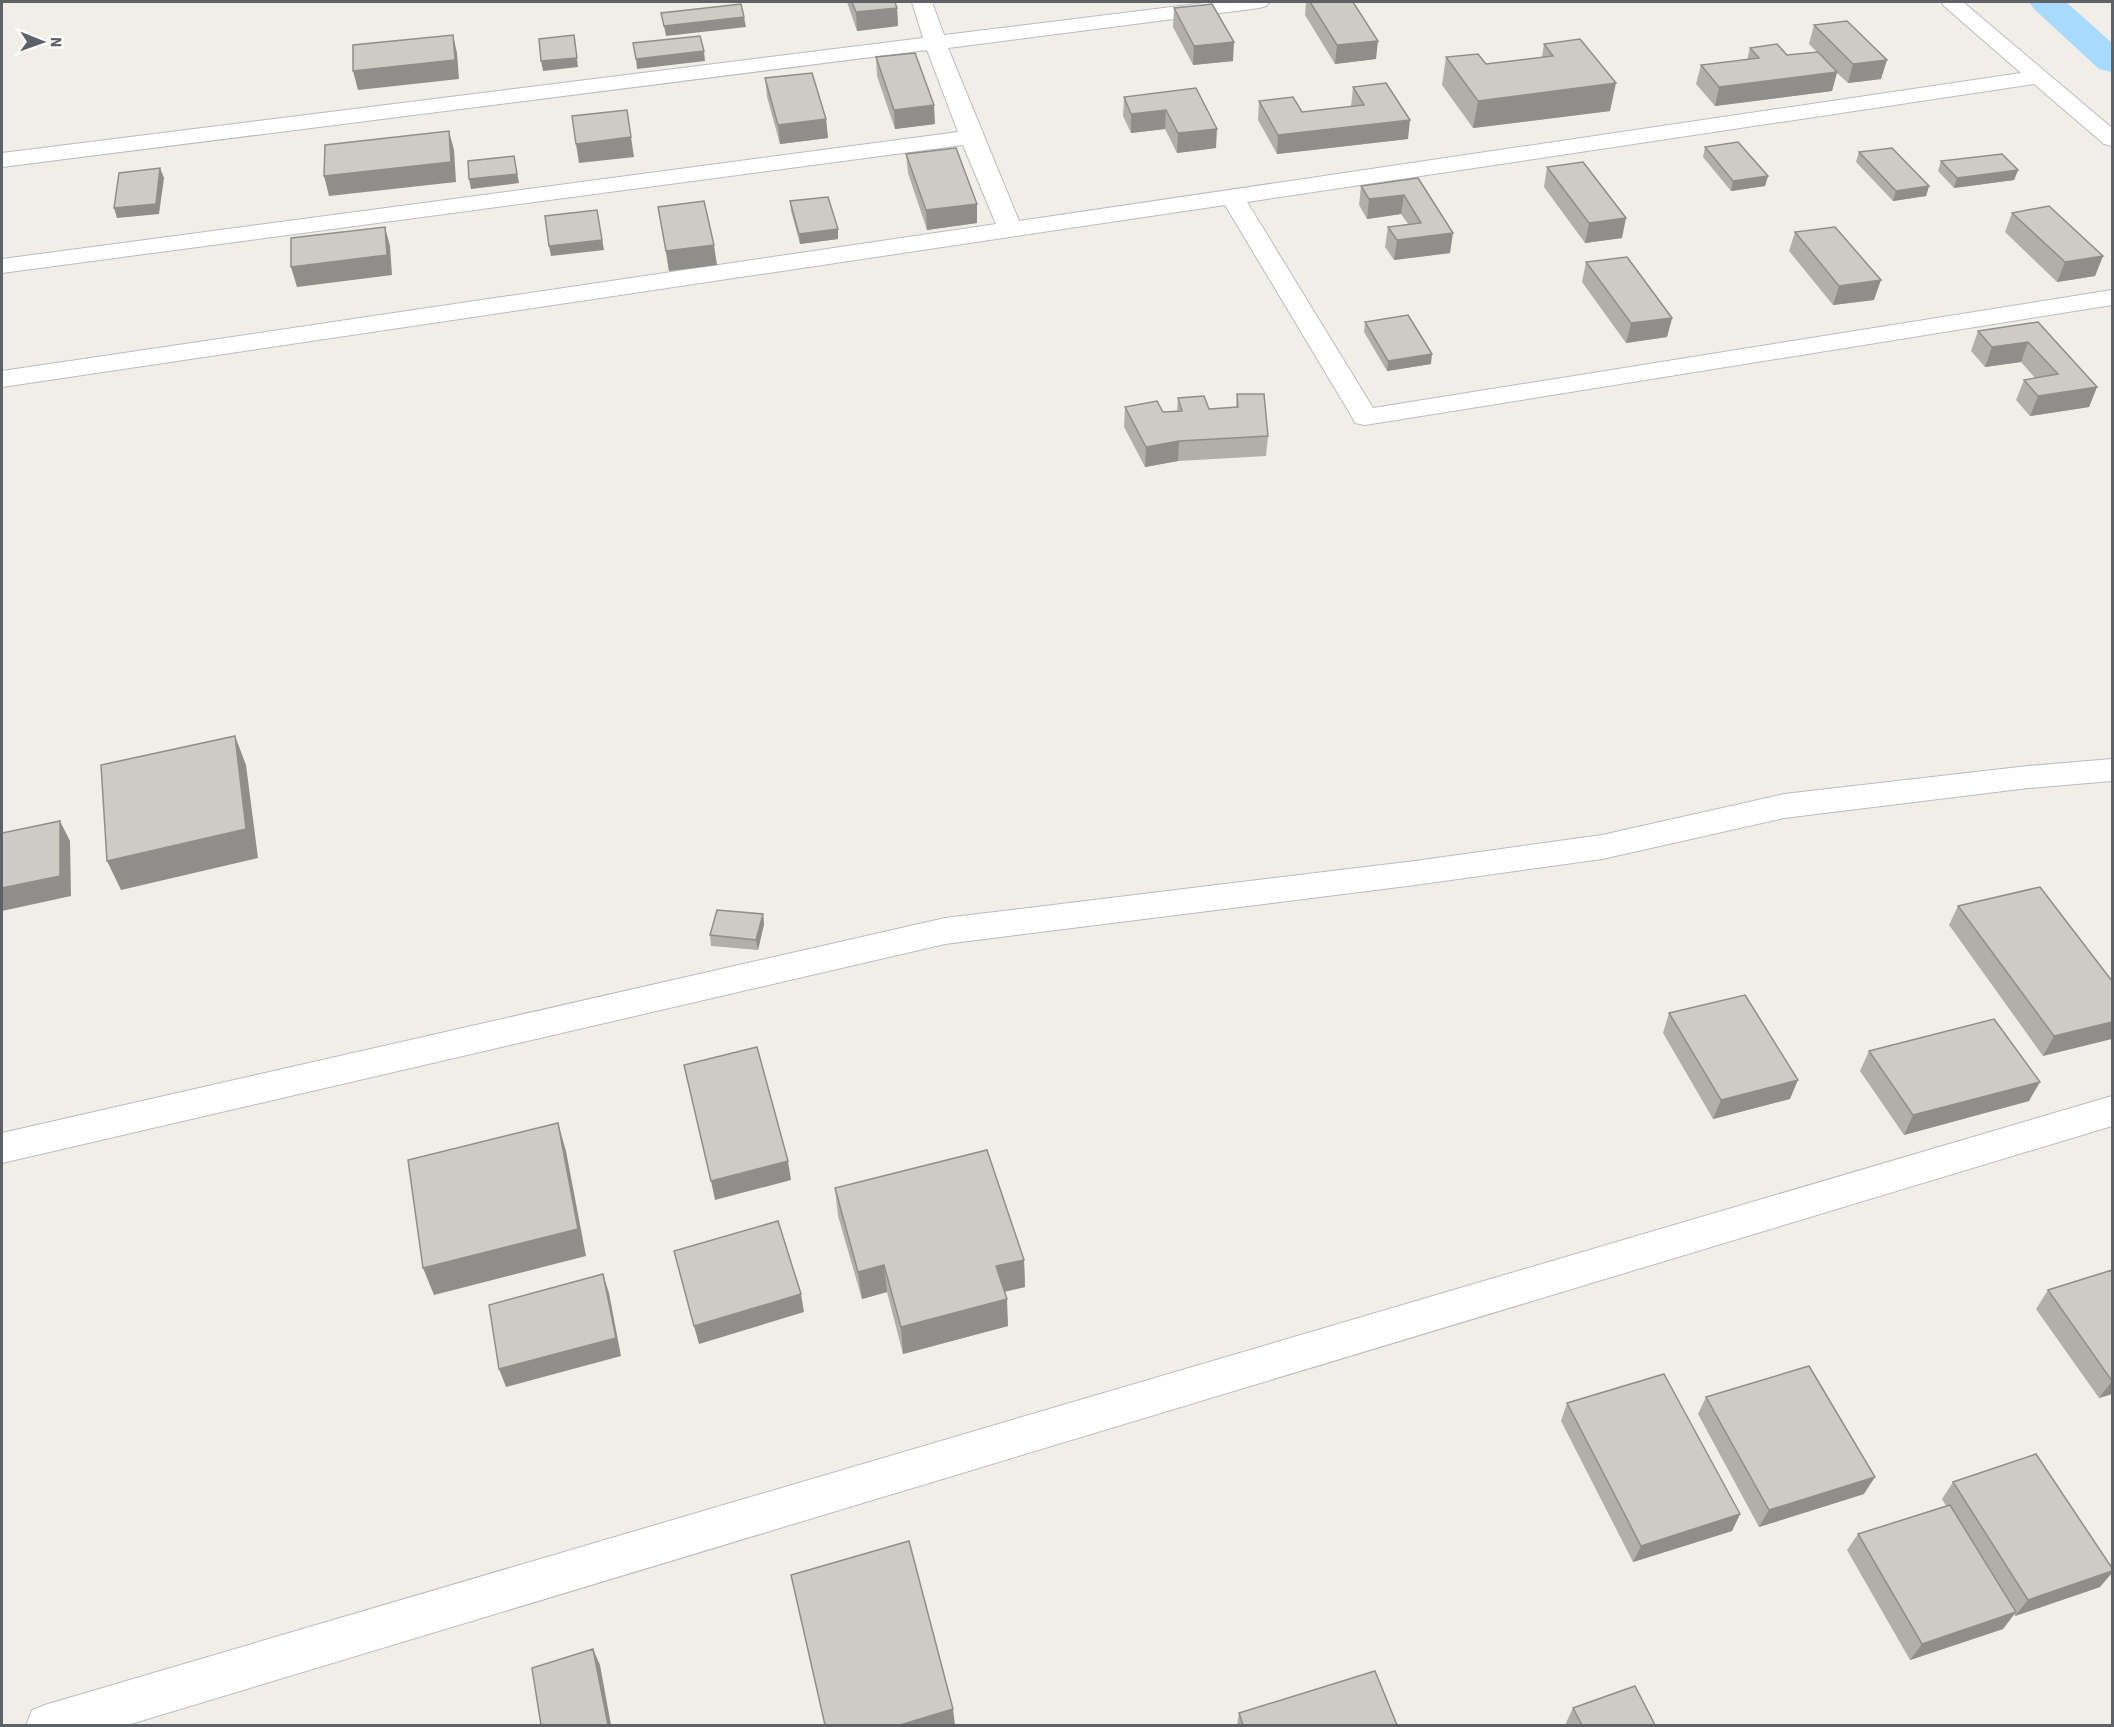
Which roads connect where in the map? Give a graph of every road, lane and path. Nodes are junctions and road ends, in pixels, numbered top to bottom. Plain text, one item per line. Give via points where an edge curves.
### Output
1 (922, 2) edge
2 (1259, 2) edge
3 (1951, 2) edge
4 (934, 42) junction
5 (2039, 77) junction
6 (971, 137) junction
7 (2112, 139) edge
8 (2, 160) edge
9 (1232, 196) junction
10 (1010, 230) junction
11 (2, 266) edge
12 (2112, 298) edge
13 (2, 379) edge
14 (2112, 770) edge
15 (2112, 1111) edge
16 (2, 1148) edge
17 (48, 1725) edge

1 - 4 street
2 - 4 street
3 - 5 street
4 - 6 street
4 - 8 street
5 - 7 street
5 - 9 street
6 - 10 street
6 - 11 street
9 - 10 street
9 - 12 street via 1365,417
10 - 13 street
14 - 16 street via 1784,806 1602,847 945,931
15 - 17 street

